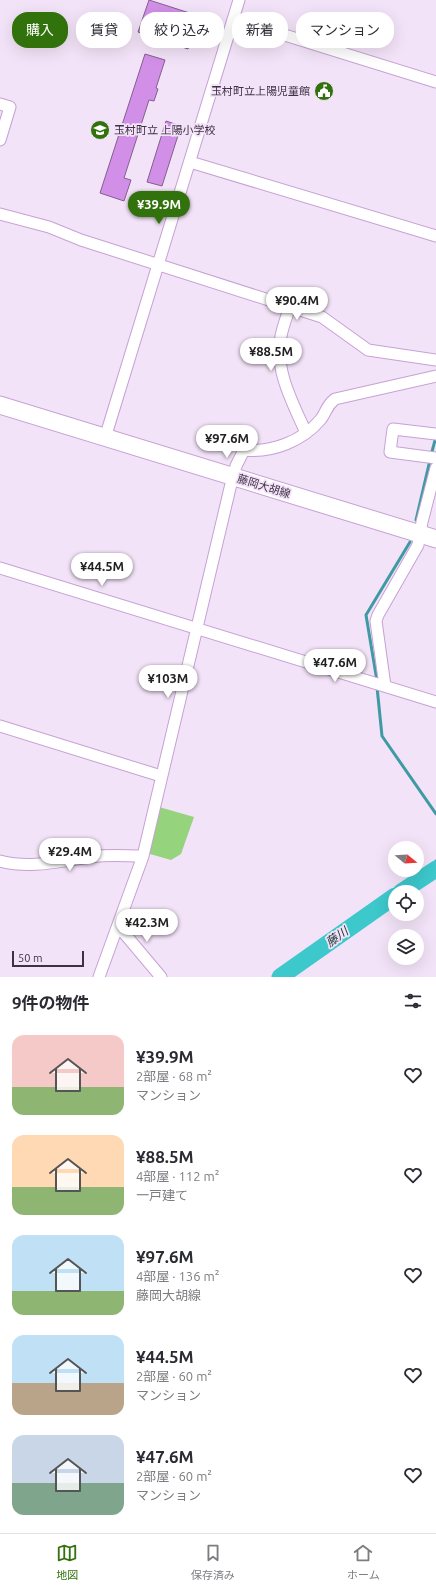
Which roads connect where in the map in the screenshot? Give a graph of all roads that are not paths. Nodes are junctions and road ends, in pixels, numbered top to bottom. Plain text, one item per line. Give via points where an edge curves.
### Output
1 (239, 0) edge
2 (235, 12) edge
3 (232, 21) edge
4 (288, 35) edge
5 (436, 82) edge
6 (0, 104) edge
7 (0, 140) edge
8 (190, 162) junction
9 (0, 214) edge
10 (436, 236) edge
11 (158, 264) junction
12 (290, 306) junction
13 (436, 360) edge
14 (436, 376) edge
15 (0, 405) edge
16 (306, 433) junction
17 (434, 434) edge
18 (105, 438) junction
19 (434, 465) edge
20 (233, 477) junction
21 (428, 537) edge
22 (0, 568) edge
23 (197, 628) junction
24 (379, 684) junction
25 (436, 702) edge
26 (0, 726) edge
27 (161, 776) junction
28 (143, 856) junction
29 (0, 861) edge
30 (117, 928) junction
31 (99, 977) edge
32 (161, 977) edge

1 - 2 street
3 - 8 street
4 - 5 street
6 - 7 street via 10,107
8 - 10 street
8 - 11 street
9 - 11 street via 49,227 81,240
11 - 12 street
11 - 18 street
12 - 13 street via 322,317 368,350
12 - 16 street via 281,337 282,374
14 - 16 street via 335,400 327,405 322,417
15 - 18 main road, 藤岡大胡線
16 - 20 street via 276,448 244,450
17 - 19 street via 393,429 390,452
18 - 20 main road, 藤岡大胡線
19 - 21 street via 422,522
20 - 21 main road, 藤岡大胡線
20 - 23 street
21 - 24 street via 418,546 378,615 376,621
22 - 23 street
23 - 24 street
23 - 27 street
24 - 25 street
26 - 27 street
27 - 28 street
28 - 29 street via 101,856 39,865 15,865
28 - 30 street
30 - 31 street
30 - 32 street

